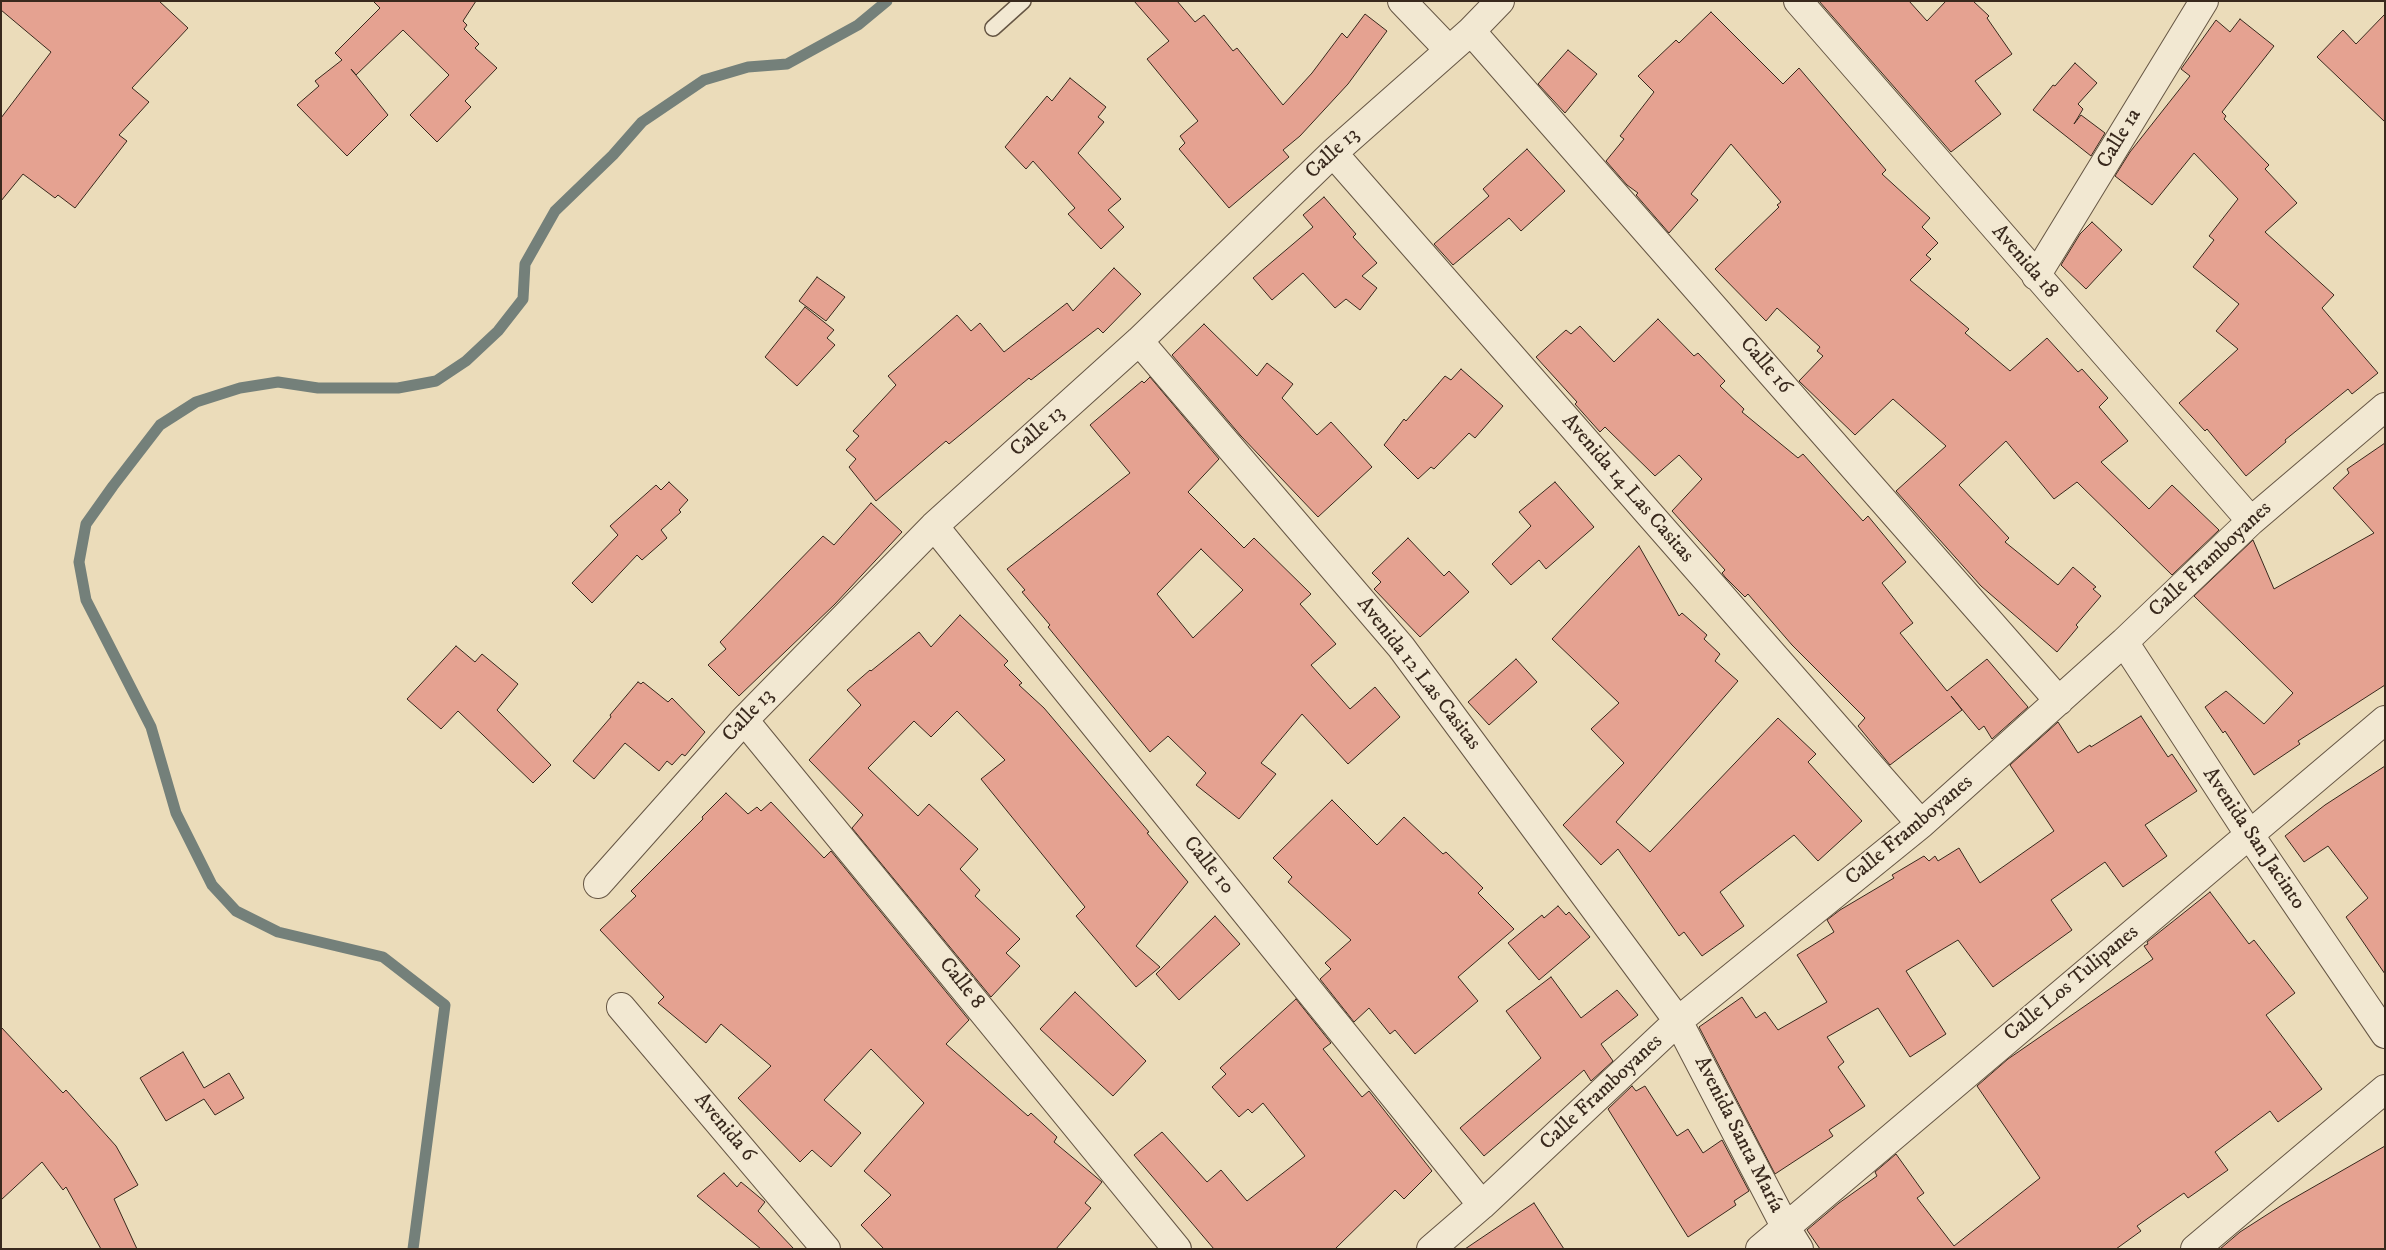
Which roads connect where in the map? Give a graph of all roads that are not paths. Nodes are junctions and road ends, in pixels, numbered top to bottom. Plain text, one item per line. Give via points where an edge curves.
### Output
1 (1023, 1) edge
2 (1402, 1) edge
3 (1500, 1) edge
4 (1798, 1) edge
5 (2204, 1) edge
6 (993, 28) dead end
7 (1471, 30) junction
8 (1448, 49) junction
9 (1333, 153) junction
10 (2036, 276) junction
11 (1139, 341) junction
12 (2385, 407) edge
13 (2252, 521) junction
14 (934, 526) junction
15 (2124, 642) junction
16 (2059, 701) junction
17 (744, 720) junction
18 (2385, 720) edge
19 (1922, 824) junction
20 (2249, 834) junction
21 (598, 884) dead end
22 (621, 1007) dead end
23 (1678, 1021) junction
24 (2385, 1034) edge
25 (2385, 1089) edge
26 (1482, 1205) junction
27 (1792, 1238) edge
28 (826, 1249) edge
29 (1177, 1249) edge
30 (1431, 1249) edge
31 (1760, 1249) edge
32 (2195, 1249) edge

1 - 6 lane
2 - 8 street
3 - 7 street, Calle 13
4 - 10 street, Avenida 18
5 - 10 street, Calle 1a
7 - 8 street, Calle 13
7 - 16 street, Calle 16
8 - 9 street, Calle 13
9 - 11 street, Calle 13
9 - 19 street, Avenida 14 Las Casitas
10 - 13 street, Avenida 18
11 - 14 street, Calle 13
11 - 23 street, Avenida 12 Las Casitas via 1401,647
12 - 13 street, Calle Framboyanes
13 - 15 street, Calle Framboyanes
14 - 17 street, Calle 13
14 - 26 street, Calle 10
15 - 16 street, Calle Framboyanes
15 - 20 street, Avenida San Jacinto
16 - 19 street, Calle Framboyanes
17 - 21 street, Calle 13
17 - 29 street, Calle 8
18 - 20 street, Calle Los Tulipanes
19 - 23 street, Calle Framboyanes
20 - 24 street, Avenida San Jacinto
20 - 27 street, Calle Los Tulipanes
22 - 28 street, Avenida 6
23 - 26 street, Calle Framboyanes
23 - 27 street, Avenida Santa María
25 - 32 street
26 - 30 street, Calle Framboyanes
27 - 31 street, Calle Los Tulipanes

